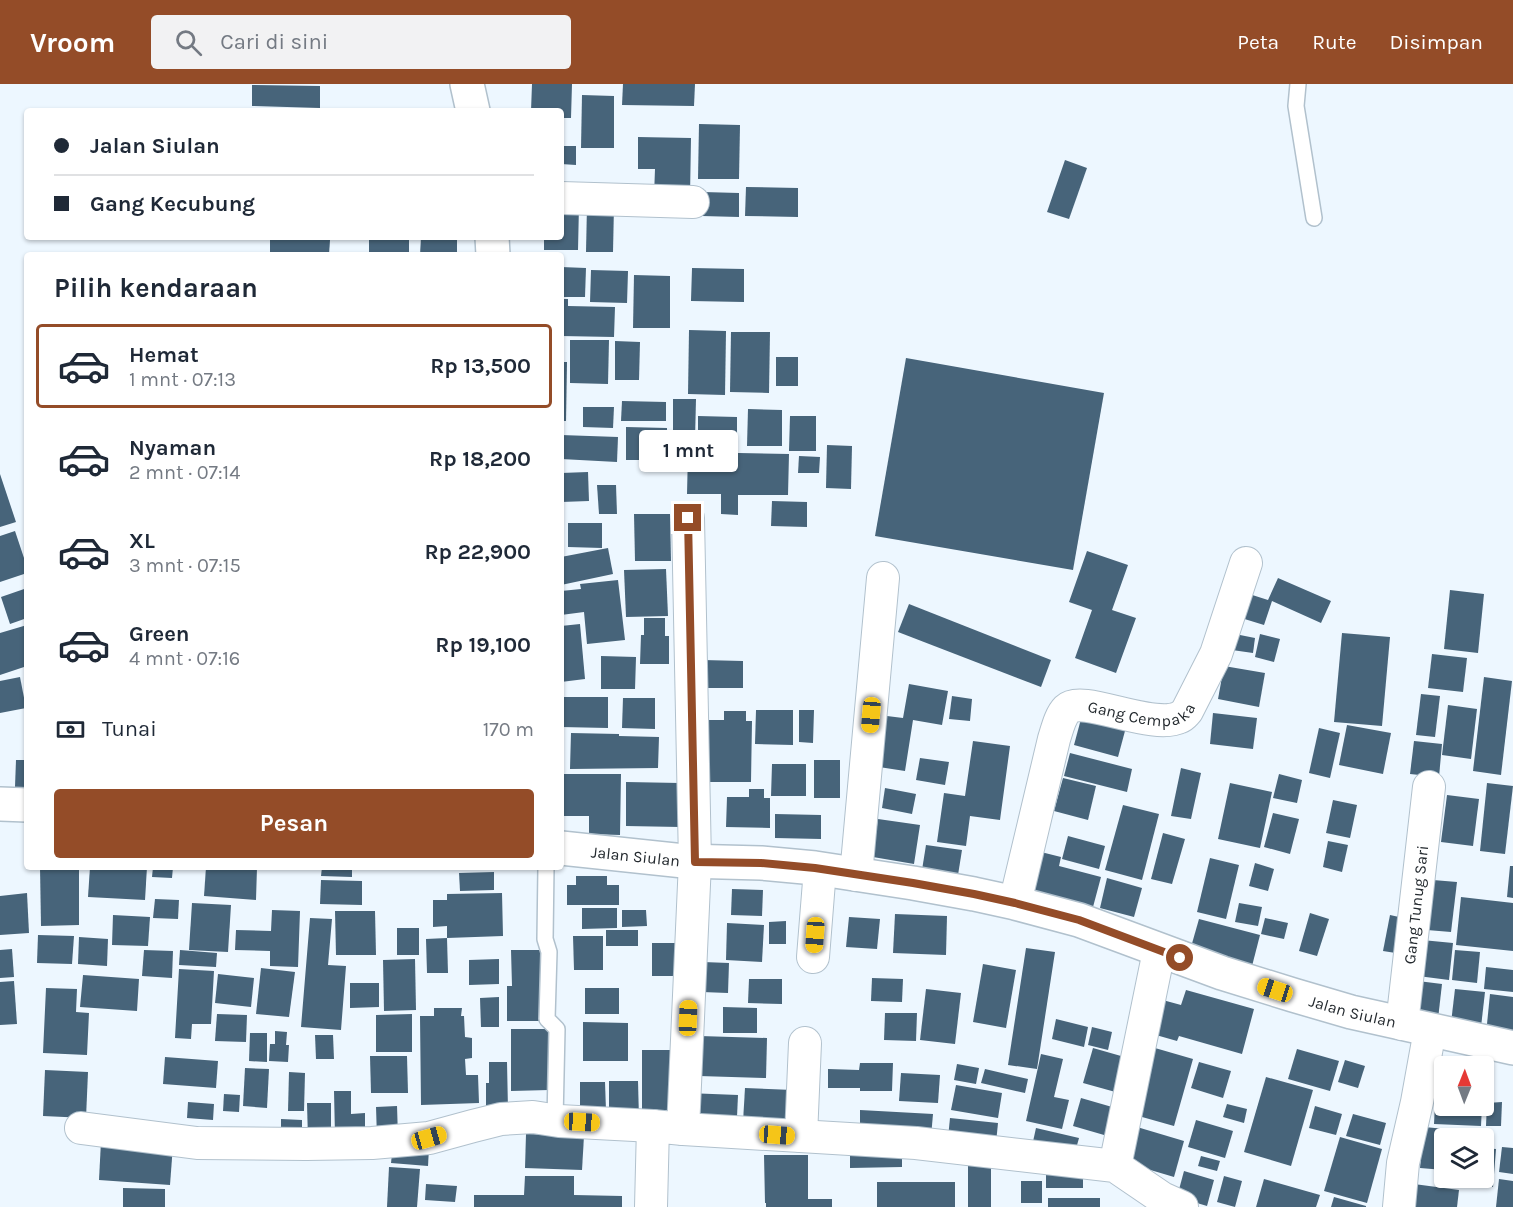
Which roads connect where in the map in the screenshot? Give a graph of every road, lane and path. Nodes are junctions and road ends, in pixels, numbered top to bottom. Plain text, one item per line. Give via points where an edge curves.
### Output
1 (467, 84) edge
2 (1298, 84) edge
3 (472, 108) edge
4 (564, 198) edge
5 (693, 202) dead end
6 (1314, 218) dead end
7 (688, 518) dead end
8 (1246, 563) dead end
9 (883, 578) dead end
10 (1429, 787) dead end
11 (0, 804) edge
12 (24, 805) edge
13 (564, 849) edge
14 (695, 862) junction
15 (820, 869) junction
16 (546, 870) edge
17 (856, 875) junction
18 (1015, 903) junction
19 (1159, 951) junction
20 (813, 957) dead end
21 (1416, 1027) junction
22 (805, 1043) dead end
23 (1513, 1048) edge
24 (555, 1120) junction
25 (668, 1127) junction
26 (81, 1128) dead end
27 (801, 1136) junction
28 (1126, 1184) edge
29 (651, 1207) edge
30 (1182, 1207) edge
31 (1399, 1207) edge

1 - 3 street
2 - 6 lane via 1296,106
4 - 5 street
7 - 14 street
8 - 18 street, Gang Cempaka via 1216,654 1180,718 1151,719 1082,704 1066,709 1054,739
9 - 17 street
10 - 21 street, Gang Tunug Sari
11 - 12 street
13 - 14 street, Jalan Siulan
14 - 15 street, Jalan Siulan
14 - 25 street
15 - 17 street, Jalan Siulan
15 - 20 street
16 - 24 lane via 547,1019 557,1029
17 - 18 street, Jalan Siulan
18 - 19 street, Jalan Siulan via 1079,920
19 - 21 street, Jalan Siulan via 1293,995
19 - 28 street
21 - 23 street, Jalan Siulan
21 - 31 street, Gang Tunug Sari via 1417,1102 1403,1163
22 - 27 street
24 - 25 street
24 - 26 street via 501,1119 429,1138 317,1144 197,1143
25 - 27 street
25 - 29 street
27 - 28 street via 916,1143
28 - 30 street

